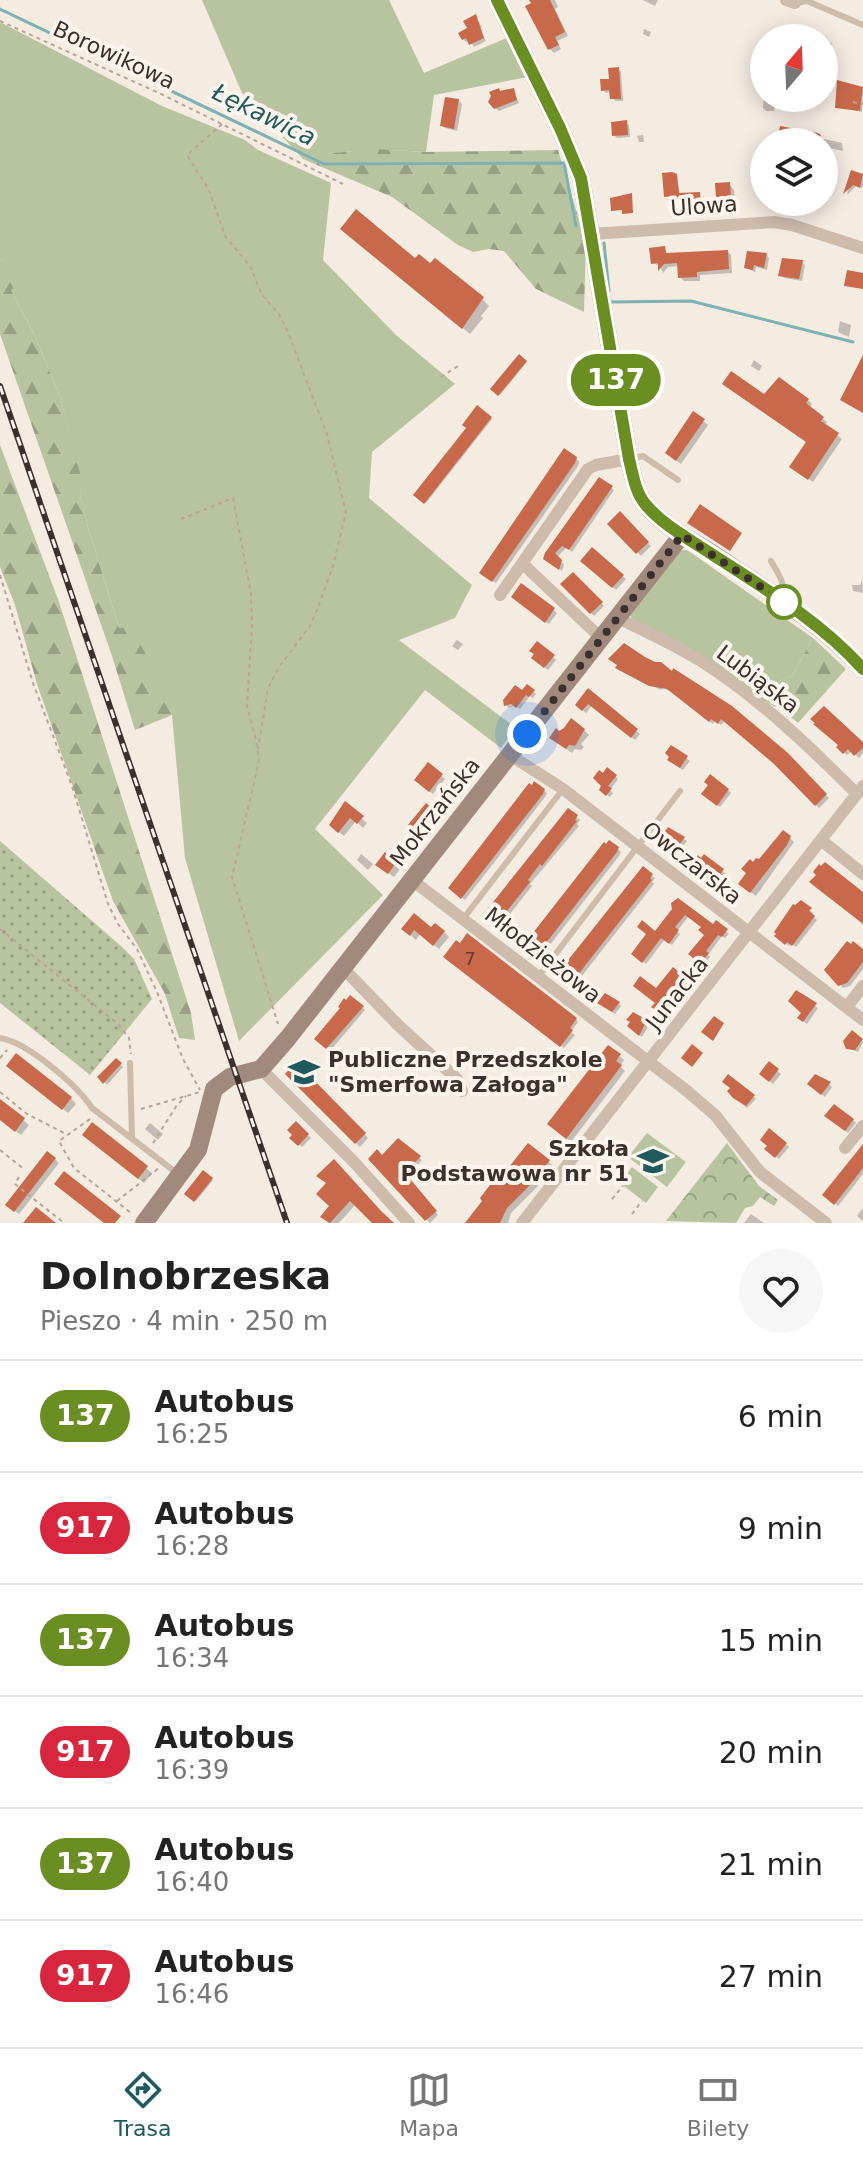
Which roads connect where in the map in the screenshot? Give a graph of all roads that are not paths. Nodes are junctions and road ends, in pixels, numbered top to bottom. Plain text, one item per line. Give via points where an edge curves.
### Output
1 (497, 0) edge
2 (791, 2) edge
3 (863, 25) edge
4 (591, 234) junction
5 (863, 248) edge
6 (629, 459) junction
7 (678, 480) dead end
8 (682, 535) junction
9 (771, 561) dead end
10 (523, 564) junction
11 (500, 595) dead end
12 (781, 600) junction
13 (618, 618) junction
14 (602, 639) junction
15 (863, 669) edge
16 (510, 755) junction
17 (563, 789) junction
18 (860, 790) edge
19 (680, 791) dead end
20 (821, 840) junction
21 (639, 847) junction
22 (863, 874) edge
23 (412, 880) junction
24 (463, 919) junction
25 (750, 933) junction
26 (343, 968) junction
27 (538, 977) junction
28 (863, 986) edge
29 (847, 1007) junction
30 (863, 1020) edge
31 (0, 1038) edge
32 (649, 1061) junction
33 (130, 1063) road end
34 (261, 1069) junction
35 (462, 1091) dead end
36 (863, 1126) edge
37 (132, 1138) junction
38 (845, 1148) dead end
39 (172, 1174) junction
40 (141, 1221) edge
41 (409, 1223) edge
42 (522, 1223) edge
43 (826, 1223) edge

1 - 4 street via 581,178
2 - 3 lane via 807,1
4 - 5 street, Ulowa via 774,222
4 - 6 street
6 - 7 lane via 643,456
6 - 8 street via 644,503
6 - 10 street via 588,469
8 - 12 street
8 - 13 street, Mokrzańska
9 - 12 lane via 784,591
10 - 11 street
10 - 14 street
12 - 15 street
13 - 14 street, Mokrzańska
13 - 18 street, Lubiąska via 698,660 746,693
14 - 16 street, Mokrzańska
16 - 17 street, Owczarska
16 - 23 street, Mokrzańska
17 - 21 street, Owczarska
17 - 24 lane
18 - 20 street, Junacka
19 - 21 lane
20 - 22 street
20 - 25 street, Junacka
21 - 25 street, Owczarska
21 - 27 lane
23 - 24 street, Młodzieżowa
23 - 26 street, Mokrzańska
24 - 27 street, Młodzieżowa
25 - 29 street, Owczarska
25 - 32 street, Junacka
26 - 34 street, Mokrzańska
26 - 35 street via 457,1079
27 - 32 street, Młodzieżowa
28 - 29 street
29 - 30 street, Owczarska
31 - 37 lane via 16,1041
32 - 42 street, Junacka
32 - 43 street, Młodzieżowa via 715,1115 760,1172
33 - 37 lane
34 - 39 street via 230,1077 214,1089 198,1150
34 - 41 street
36 - 38 street
37 - 39 lane
39 - 40 street

